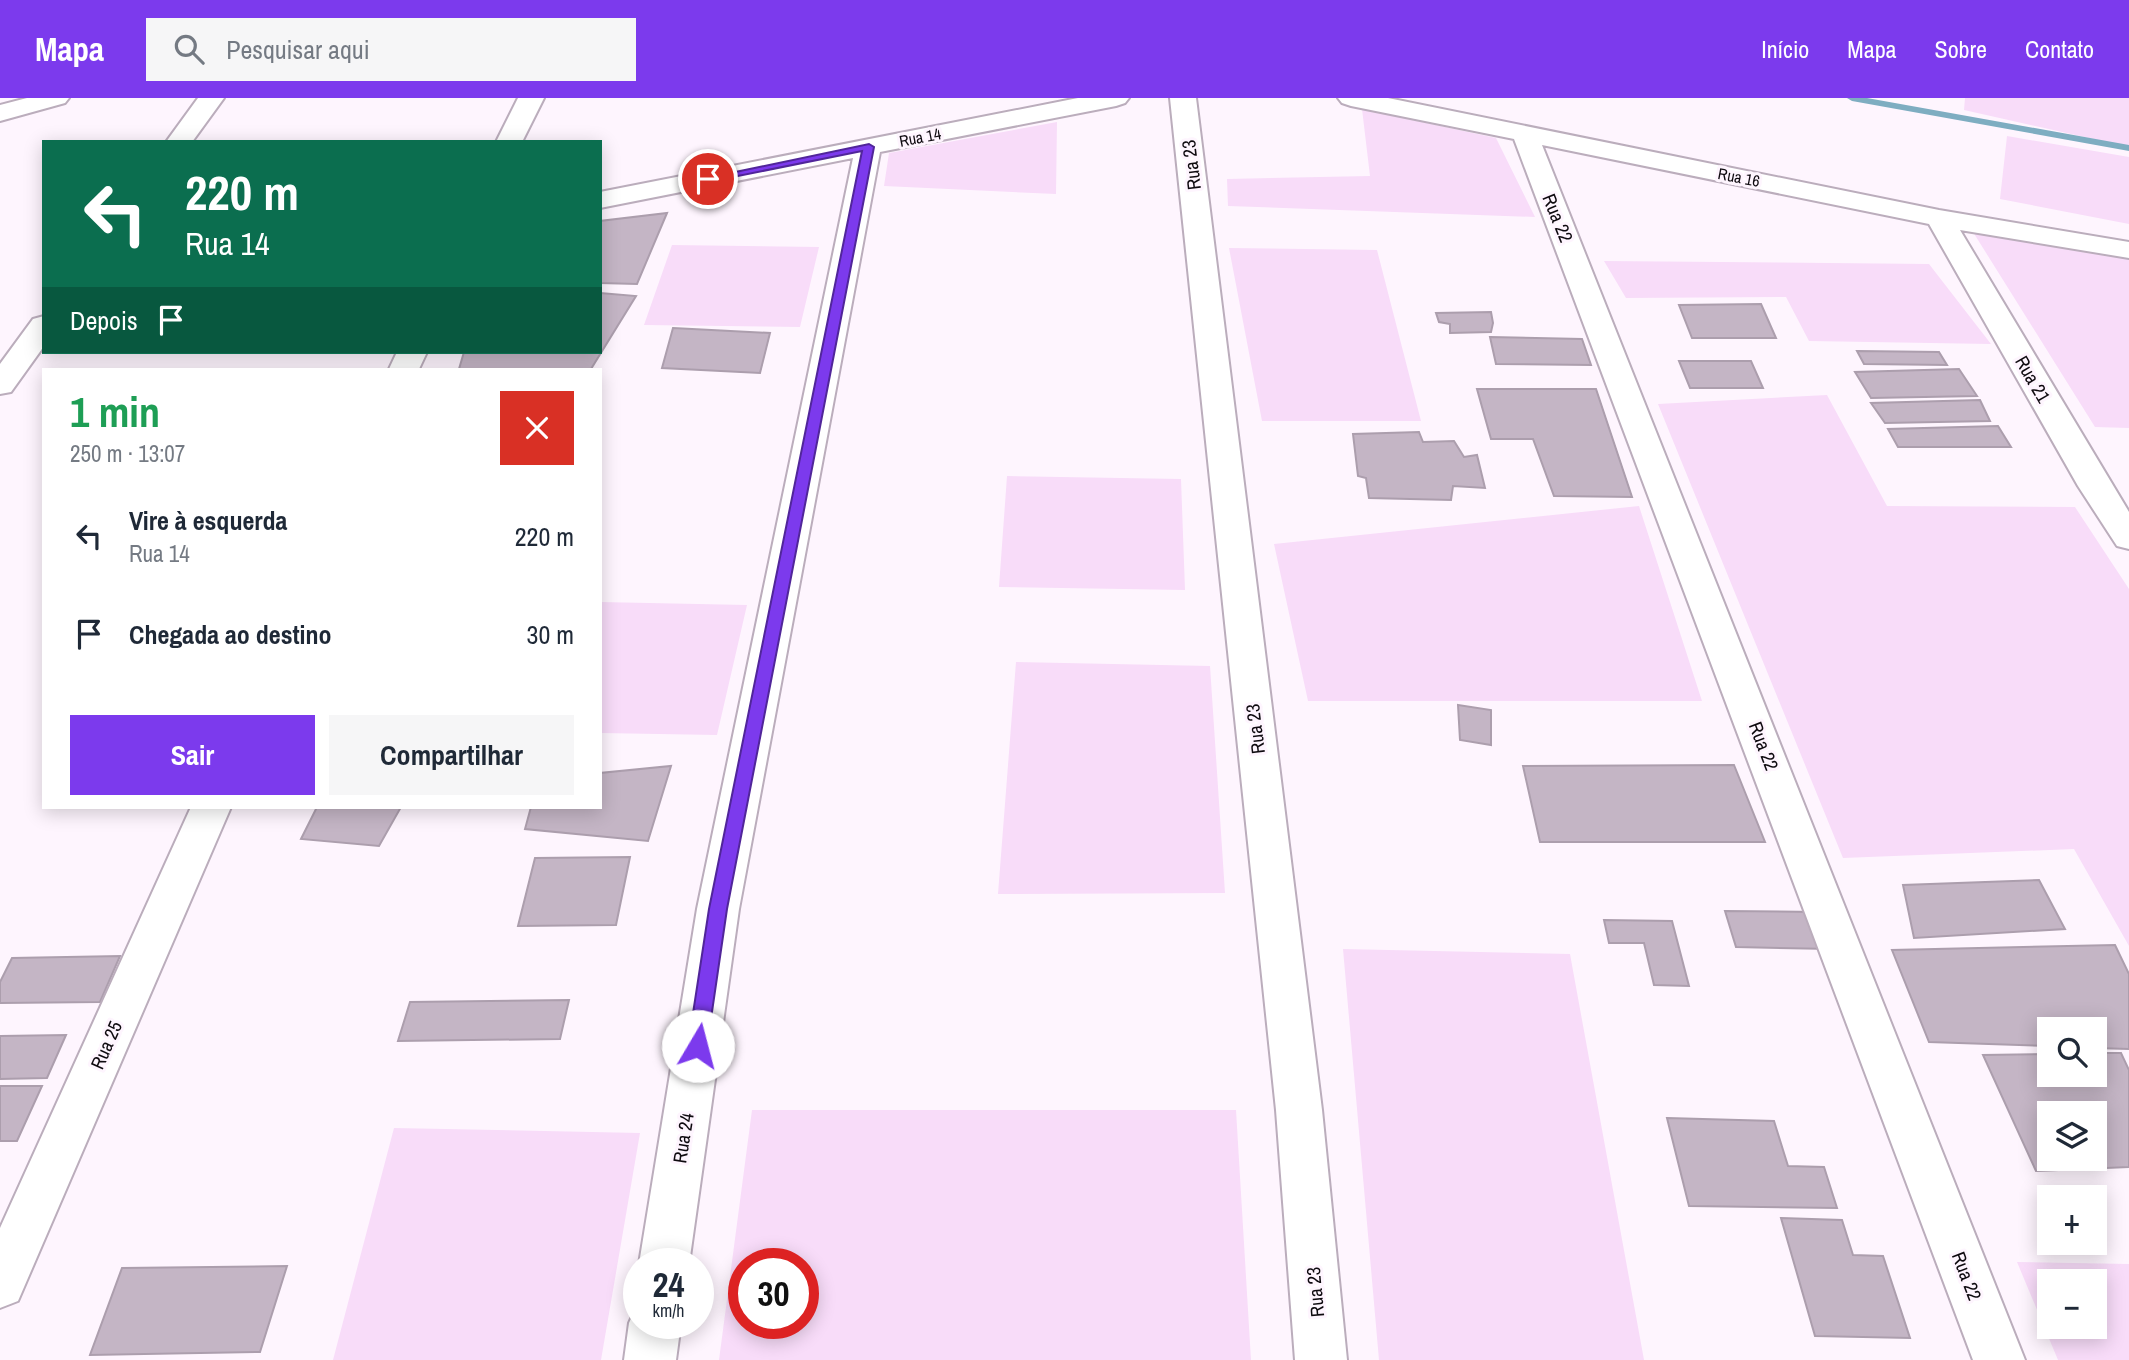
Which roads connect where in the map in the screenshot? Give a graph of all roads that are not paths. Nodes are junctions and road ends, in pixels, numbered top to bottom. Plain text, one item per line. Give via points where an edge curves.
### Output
1 (56, 98) edge
2 (211, 98) edge
3 (531, 98) edge
4 (1115, 98) edge
5 (1183, 98) edge
6 (1351, 98) edge
7 (0, 113) edge
8 (1525, 135) junction
9 (180, 140) edge
10 (510, 140) edge
11 (869, 147) junction
12 (602, 200) edge
13 (1939, 218) junction
14 (2129, 250) edge
15 (42, 328) edge
16 (0, 385) edge
17 (2129, 538) edge
18 (210, 809) edge
19 (666, 1248) edge
20 (0, 1284) edge
21 (653, 1339) edge
22 (650, 1360) edge
23 (1321, 1360) edge
24 (1999, 1360) edge

1 - 7 street
2 - 9 street
3 - 10 street
4 - 11 street, Rua 14
5 - 23 street, Rua 23 via 1299,1110
6 - 8 street, Rua 16
8 - 13 street, Rua 16
8 - 24 street, Rua 22
11 - 12 street, Rua 14
11 - 19 street, Rua 24 via 718,909
13 - 14 street, Rua 16
13 - 17 street, Rua 21
15 - 16 street
18 - 20 street, Rua 25
21 - 22 street

